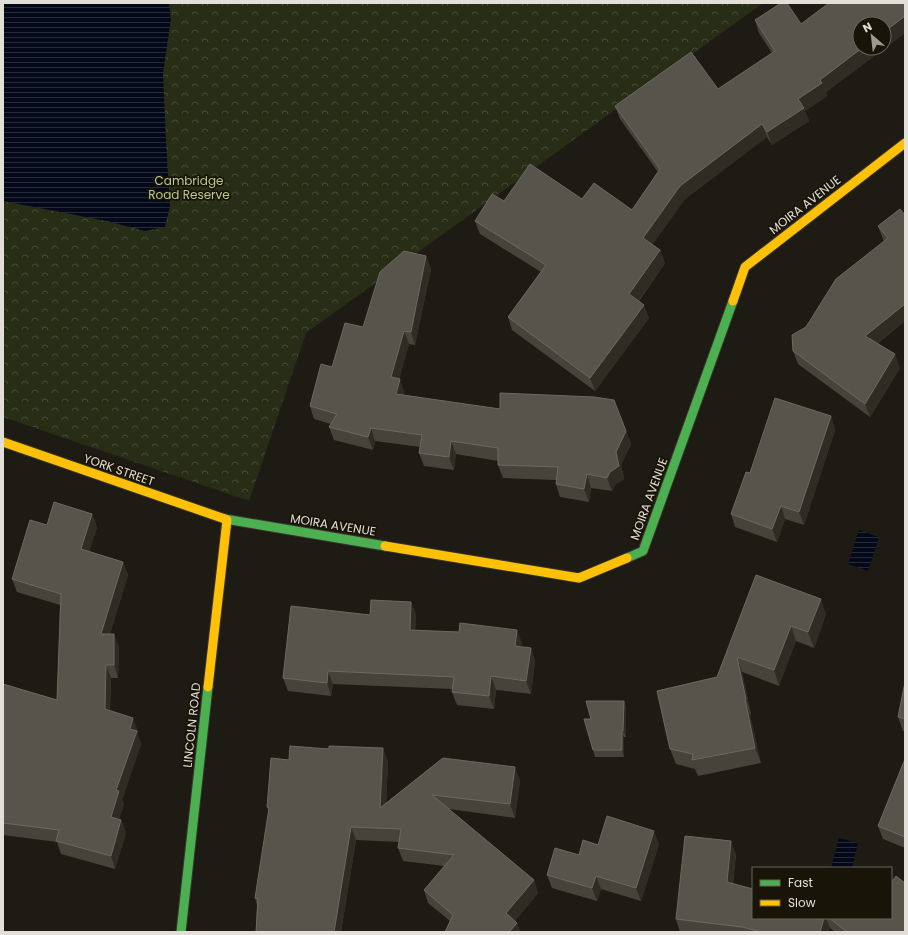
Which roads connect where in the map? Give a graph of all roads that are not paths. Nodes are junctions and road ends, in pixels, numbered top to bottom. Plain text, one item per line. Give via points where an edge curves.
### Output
1 (905, 143) edge
2 (3, 442) edge
3 (227, 520) junction
4 (181, 932) edge

1 - 3 street, MOIRA AVENUE via 745,267 643,551 579,578
2 - 3 street, YORK STREET
3 - 4 street, LINCOLN ROAD

